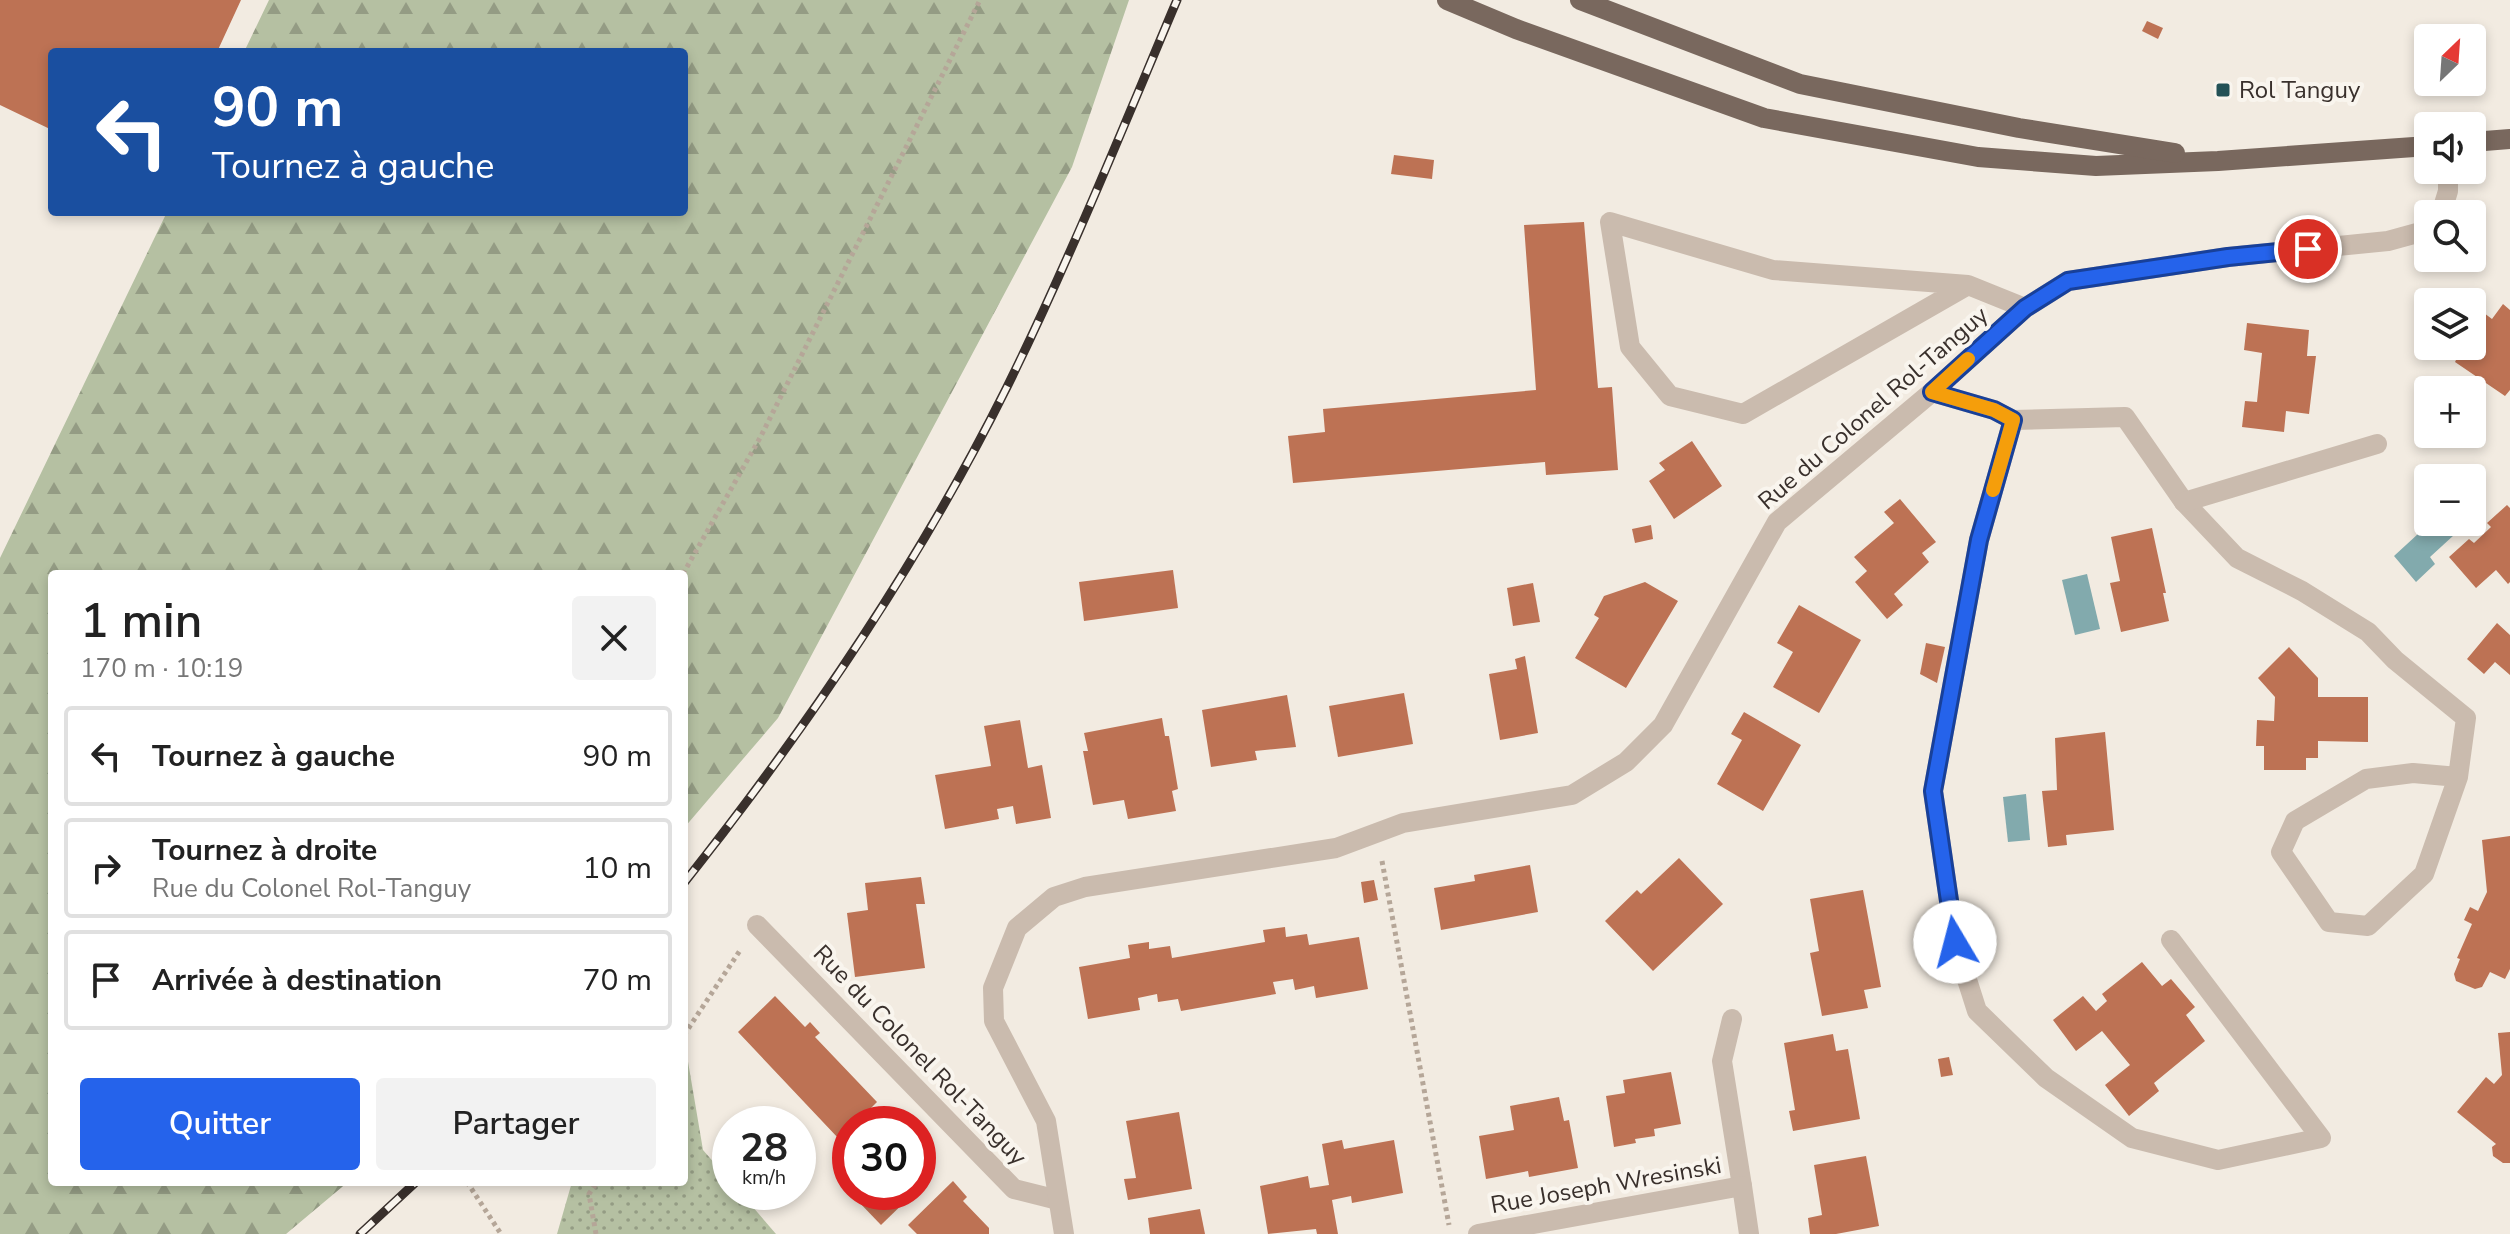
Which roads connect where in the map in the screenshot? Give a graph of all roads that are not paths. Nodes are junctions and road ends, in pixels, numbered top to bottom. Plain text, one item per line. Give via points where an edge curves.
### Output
1 (1447, 0) edge
2 (1580, 0) edge
3 (2510, 139) edge
4 (2486, 141) edge
5 (2414, 147) edge
6 (2218, 161) junction
7 (2414, 234) edge
8 (1968, 285) junction
9 (2025, 308) junction
10 (1932, 392) junction
11 (2013, 420) junction
12 (2377, 444) dead end
13 (2184, 502) junction
14 (2458, 777) junction
15 (757, 925) road end
16 (2171, 940) dead end
17 (1732, 1019) dead end
18 (1742, 1186) junction
19 (1058, 1200) junction
20 (1064, 1234) edge
21 (1478, 1234) edge
22 (1749, 1234) edge

1 - 6 main road via 1764,118 1978,157 2096,166
2 - 6 main road via 1800,84
3 - 4 main road
5 - 6 main road
7 - 9 street, Rue du Colonel Rol-Tanguy via 2068,281
8 - 8 street via 1743,414 1670,396 1630,347 1610,222 1773,270
8 - 9 street
9 - 10 street, Rue du Colonel Rol-Tanguy
10 - 11 street
10 - 19 street, Rue du Colonel Rol-Tanguy via 1777,522 1663,725 1626,762 1572,795 1403,823 1336,848 1085,887 1054,897 1017,928 993,988 994,1021 1046,1121
11 - 13 street via 2125,417
11 - 16 street via 1979,540 1933,791 1955,942 1977,1011 2046,1078 2132,1138 2218,1160 2321,1138
12 - 13 street
13 - 14 street via 2237,558 2368,632 2466,718
14 - 14 street via 2413,773 2366,779 2295,821 2281,852 2329,922 2368,926 2424,874
15 - 19 street, Rue du Colonel Rol-Tanguy via 1014,1189
17 - 18 street, Rue Joseph Wresinski via 1722,1061
18 - 21 street, Rue Joseph Wresinski
18 - 22 street, Rue Joseph Wresinski
19 - 20 street, Rue du Colonel Rol-Tanguy

